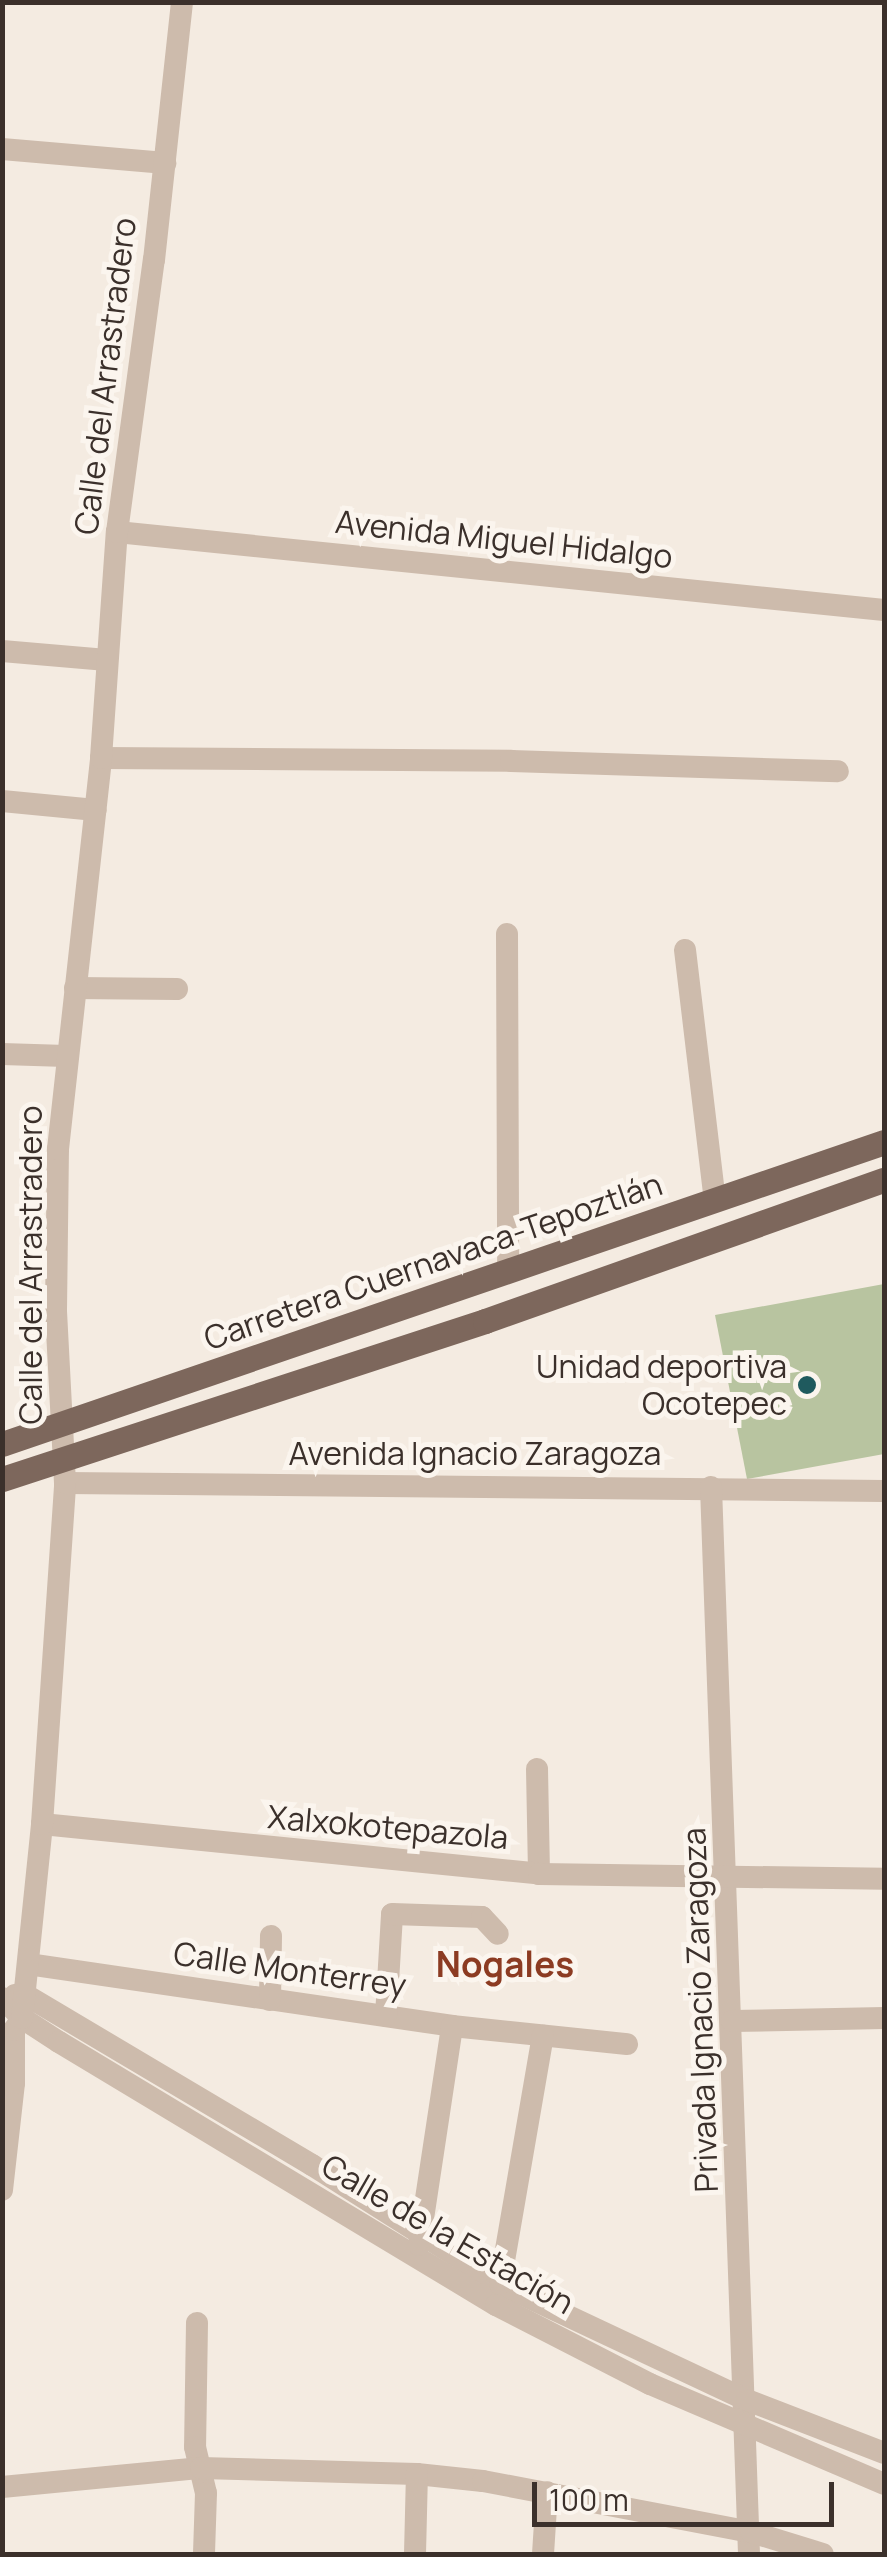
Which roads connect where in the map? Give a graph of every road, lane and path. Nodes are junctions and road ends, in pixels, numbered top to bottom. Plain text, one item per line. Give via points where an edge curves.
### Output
1 (182, 2) edge
2 (2, 149) edge
3 (165, 163) junction
4 (117, 532) junction
5 (884, 610) edge
6 (2, 651) edge
7 (107, 660) junction
8 (101, 758) junction
9 (838, 771) dead end
10 (2, 801) edge
11 (96, 810) junction
12 (507, 934) dead end
13 (685, 950) dead end
14 (75, 988) junction
15 (177, 989) dead end
16 (2, 1054) edge
17 (66, 1056) junction
18 (884, 1142) edge
19 (884, 1180) edge
20 (715, 1200) junction
21 (508, 1272) junction
22 (62, 1425) junction
23 (2, 1444) edge
24 (64, 1472) junction
25 (2, 1479) edge
26 (711, 1487) junction
27 (884, 1491) edge
28 (537, 1769) dead end
29 (42, 1824) junction
30 (539, 1874) junction
31 (728, 1879) junction
32 (884, 1879) edge
33 (498, 1934) dead end
34 (271, 1936) dead end
35 (28, 1964) junction
36 (270, 2000) junction
37 (13, 2002) edge
38 (386, 2016) junction
39 (884, 2018) edge
40 (732, 2021) junction
41 (452, 2026) junction
42 (543, 2036) junction
43 (627, 2044) dead end
44 (2, 2190) edge
45 (420, 2234) junction
46 (417, 2259) junction
47 (500, 2284) junction
48 (197, 2322) dead end
49 (747, 2400) junction
50 (746, 2427) junction
51 (884, 2453) edge
52 (201, 2468) junction
53 (417, 2474) junction
54 (884, 2484) edge
55 (2, 2487) edge
56 (547, 2492) junction
57 (750, 2543) edge
58 (204, 2554) edge
59 (415, 2554) edge
60 (544, 2554) edge
61 (822, 2554) edge

1 - 3 street, Calle del Arrastradero
2 - 3 street
3 - 4 street, Calle del Arrastradero
4 - 5 street, Avenida Miguel Hidalgo
4 - 7 street, Calle del Arrastradero
6 - 7 street
7 - 8 street, Calle del Arrastradero
8 - 9 street
8 - 11 street, Calle del Arrastradero
10 - 11 street
11 - 14 street, Calle del Arrastradero
12 - 21 street
13 - 20 street
14 - 15 street
14 - 17 street, Calle del Arrastradero
16 - 17 street
17 - 22 street, Calle del Arrastradero via 56,1310
18 - 20 main road, Carretera Cuernavaca-Tepoztlán
19 - 24 main road
20 - 21 main road, Carretera Cuernavaca-Tepoztlán
21 - 22 main road, Carretera Cuernavaca-Tepoztlán
22 - 23 main road, Carretera Cuernavaca-Tepoztlán
22 - 24 street, Calle del Arrastradero
24 - 25 main road
24 - 26 street, Avenida Ignacio Zaragoza
24 - 29 street, Calle del Arrastradero
26 - 27 street, Avenida Ignacio Zaragoza
26 - 31 street, Privada Ignacio Zaragoza
28 - 30 street
29 - 30 street, Xalxokotepazola
29 - 35 street, Calle del Arrastradero
30 - 31 street, Xalxokotepazola
31 - 32 street, Xalxokotepazola
31 - 40 street, Privada Ignacio Zaragoza
33 - 38 street via 482,1917 392,1914
34 - 36 street
35 - 36 street, Calle Monterrey
35 - 37 street, Calle del Arrastradero
36 - 38 street, Calle Monterrey
37 - 44 street, Calle del Arrastradero via 14,2083
37 - 45 street, Calle de la Estación via 312,2164
37 - 46 street, Calle de la Estación
38 - 41 street, Calle Monterrey
39 - 40 street
40 - 49 street, Privada Ignacio Zaragoza
41 - 42 street, Calle Monterrey
41 - 45 street
42 - 43 street, Calle Monterrey
42 - 47 street
45 - 46 street
45 - 47 street, Calle de la Estación
46 - 50 street, Calle de la Estación via 650,2384
47 - 49 street, Calle de la Estación
48 - 52 street via 195,2447
49 - 50 street, Privada Ignacio Zaragoza
49 - 51 street, Calle de la Estación
50 - 54 street, Calle de la Estación
50 - 57 street, Privada Ignacio Zaragoza
52 - 53 street
52 - 55 street
52 - 58 street
53 - 56 street
53 - 59 street
56 - 57 street
56 - 60 street
57 - 61 street

